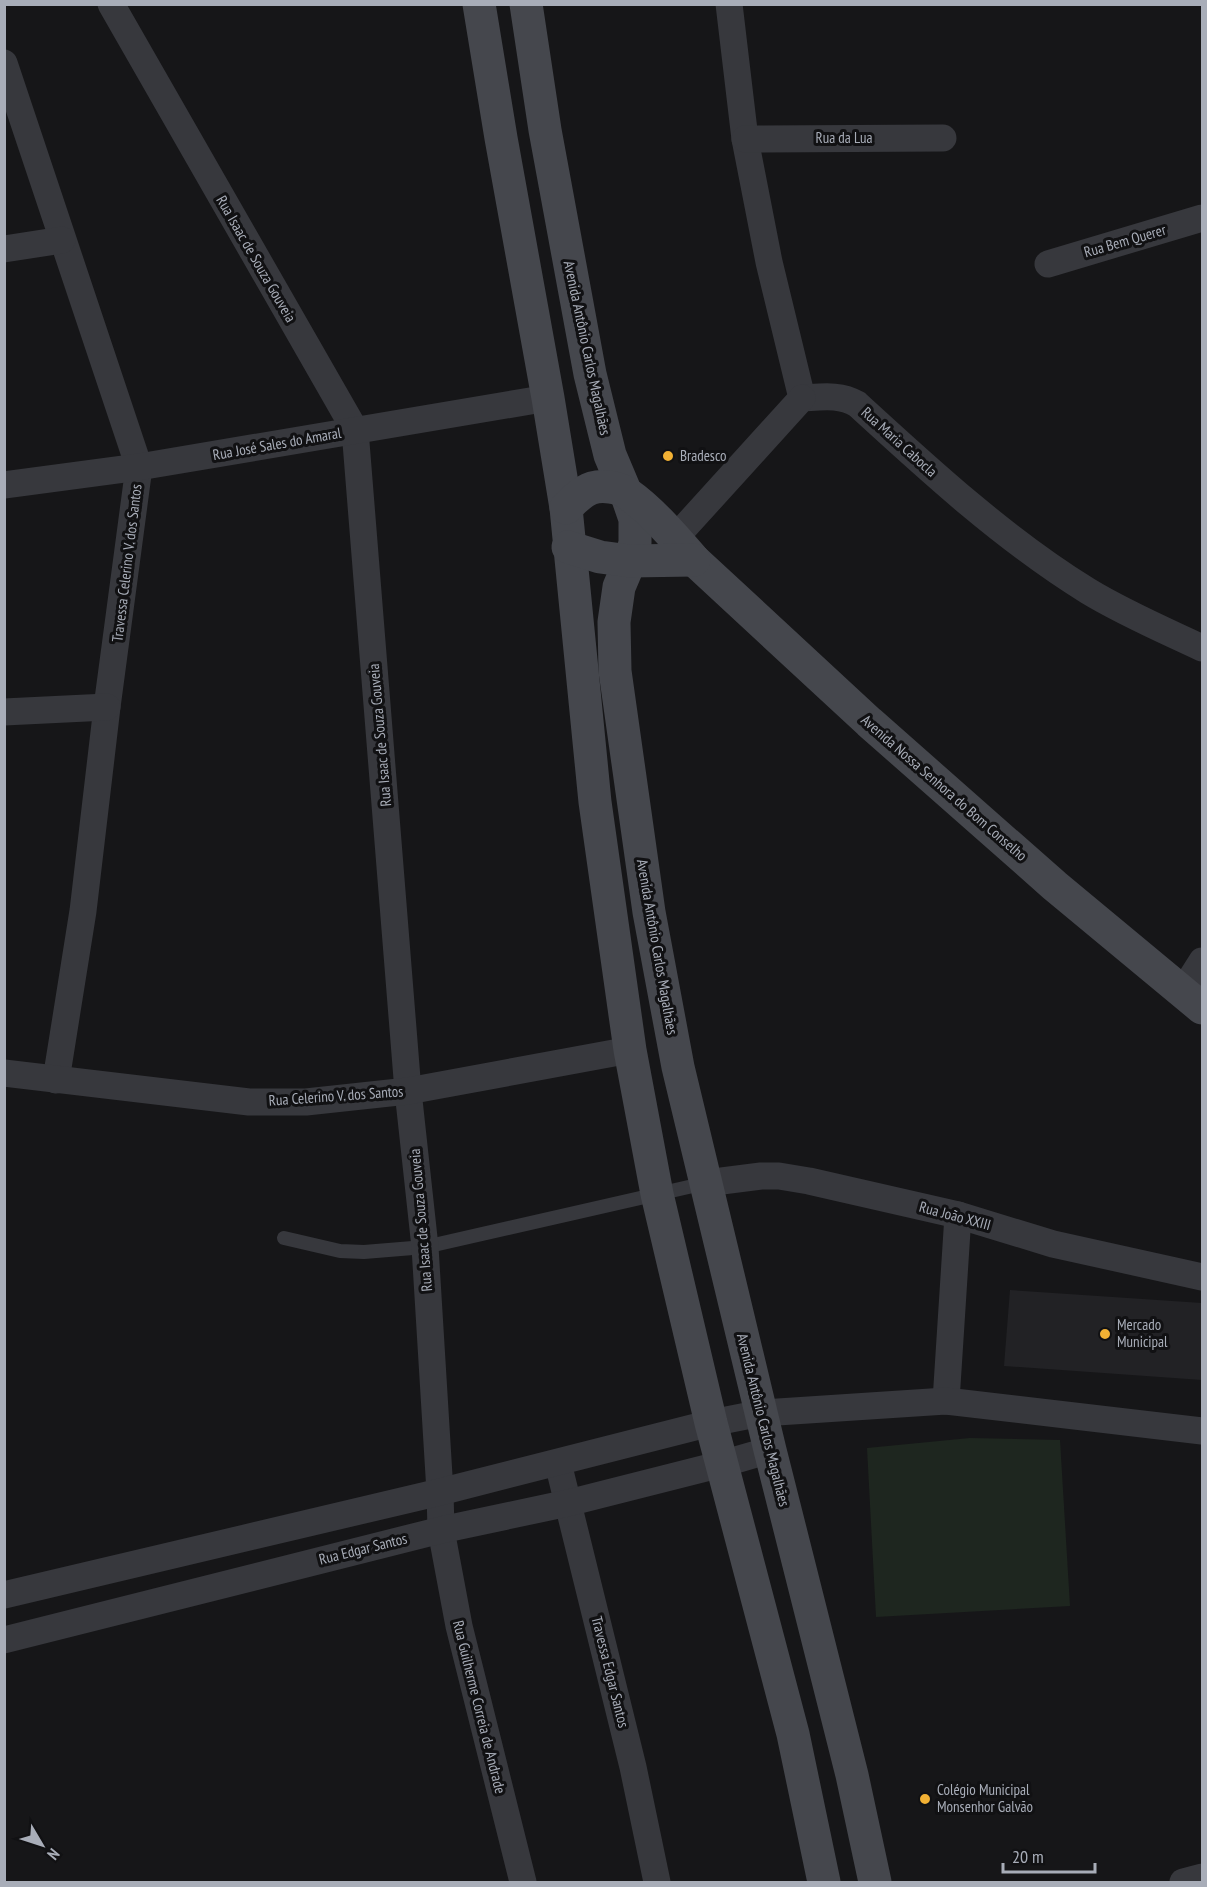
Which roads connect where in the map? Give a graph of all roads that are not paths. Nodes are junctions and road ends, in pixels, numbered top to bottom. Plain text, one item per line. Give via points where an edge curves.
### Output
1 (111, 4) edge
2 (479, 4) edge
3 (526, 4) edge
4 (729, 4) edge
5 (4, 63) edge
6 (943, 138) dead end
7 (745, 139) junction
8 (1203, 218) edge
9 (62, 240) junction
10 (4, 249) edge
11 (1048, 264) dead end
12 (548, 398) junction
13 (802, 398) junction
14 (355, 430) junction
15 (139, 468) junction
16 (4, 485) edge
17 (627, 493) junction
18 (566, 508) junction
19 (568, 547) junction
20 (679, 553) junction
21 (630, 561) junction
22 (1203, 648) edge
23 (107, 707) junction
24 (4, 712) edge
25 (1203, 961) edge
26 (1192, 1000) edge
27 (630, 1050) junction
28 (4, 1073) edge
29 (56, 1080) junction
30 (408, 1091) junction
31 (706, 1183) junction
32 (657, 1194) junction
33 (958, 1215) junction
34 (284, 1238) dead end
35 (425, 1247) junction
36 (1203, 1277) edge
37 (946, 1401) junction
38 (762, 1413) junction
39 (711, 1423) junction
40 (1203, 1431) edge
41 (770, 1450) junction
42 (558, 1463) junction
43 (722, 1464) junction
44 (440, 1492) junction
45 (568, 1503) junction
46 (441, 1530) junction
47 (4, 1595) edge
48 (4, 1640) edge
49 (1203, 1877) edge
50 (523, 1882) edge
51 (657, 1882) edge
52 (824, 1882) edge
53 (875, 1882) edge
54 (1183, 1882) edge

1 - 14 street, Rua Isaac de Souza Gouveia
2 - 12 main road
3 - 17 main road, Avenida Antônio Carlos Magalhães via 590,374 610,455
4 - 7 street
5 - 9 street, Travessa Celerino V. dos Santos
6 - 7 street, Rua da Lua
7 - 13 street
8 - 11 street, Rua Bem Querer
9 - 10 street
9 - 15 street, Travessa Celerino V. dos Santos
12 - 14 street, Rua José Sales do Amaral
12 - 18 main road
13 - 20 street
13 - 22 street, Rua Maria Cabocla via 848,399 992,524 1050,566 1130,615
14 - 15 street, Rua José Sales do Amaral
14 - 30 street, Rua Isaac de Souza Gouveia
15 - 16 street, Rua José Sales do Amaral
15 - 23 street, Travessa Celerino V. dos Santos
17 - 18 main road via 610,487 593,488
17 - 20 main road, Avenida Nossa Senhora do Bom Conselho
17 - 21 main road, Avenida Antônio Carlos Magalhães via 635,519
18 - 19 main road
19 - 21 main road
19 - 27 main road via 594,802
20 - 21 main road
20 - 26 main road, Avenida Nossa Senhora do Bom Conselho via 1054,886
21 - 31 main road, Avenida Antônio Carlos Magalhães via 619,587 614,622 615,671 649,912 678,1067
23 - 24 street
23 - 29 street, Travessa Celerino V. dos Santos via 83,911
25 - 26 street
27 - 30 street, Rua Celerino V. dos Santos
27 - 32 main road
28 - 29 street, Rua Celerino V. dos Santos
29 - 30 street, Rua Celerino V. dos Santos via 249,1102 306,1102
30 - 35 street, Rua Isaac de Souza Gouveia
31 - 32 lane
31 - 33 street, Rua João XXIII via 779,1176
31 - 38 main road, Avenida Antônio Carlos Magalhães
32 - 35 lane
32 - 39 main road
33 - 36 street, Rua João XXIII via 1053,1244
33 - 37 street
34 - 35 lane via 340,1251
35 - 44 street, Rua Isaac de Souza Gouveia
37 - 38 street
37 - 40 street
38 - 39 street
38 - 41 main road, Avenida Antônio Carlos Magalhães
39 - 42 street
39 - 43 main road
41 - 43 street, Rua Edgar Santos
41 - 53 main road, Avenida Antônio Carlos Magalhães via 852,1774
42 - 44 street
42 - 45 street, Travessa Edgar Santos
43 - 45 street, Rua Edgar Santos
43 - 52 main road via 793,1734
44 - 46 street, Rua Isaac de Souza Gouveia
44 - 47 street
45 - 46 street, Rua Edgar Santos
45 - 51 street, Travessa Edgar Santos
46 - 48 street, Rua Edgar Santos
46 - 50 street, Rua Guilherme Correia de Andrade via 459,1626
49 - 54 street

